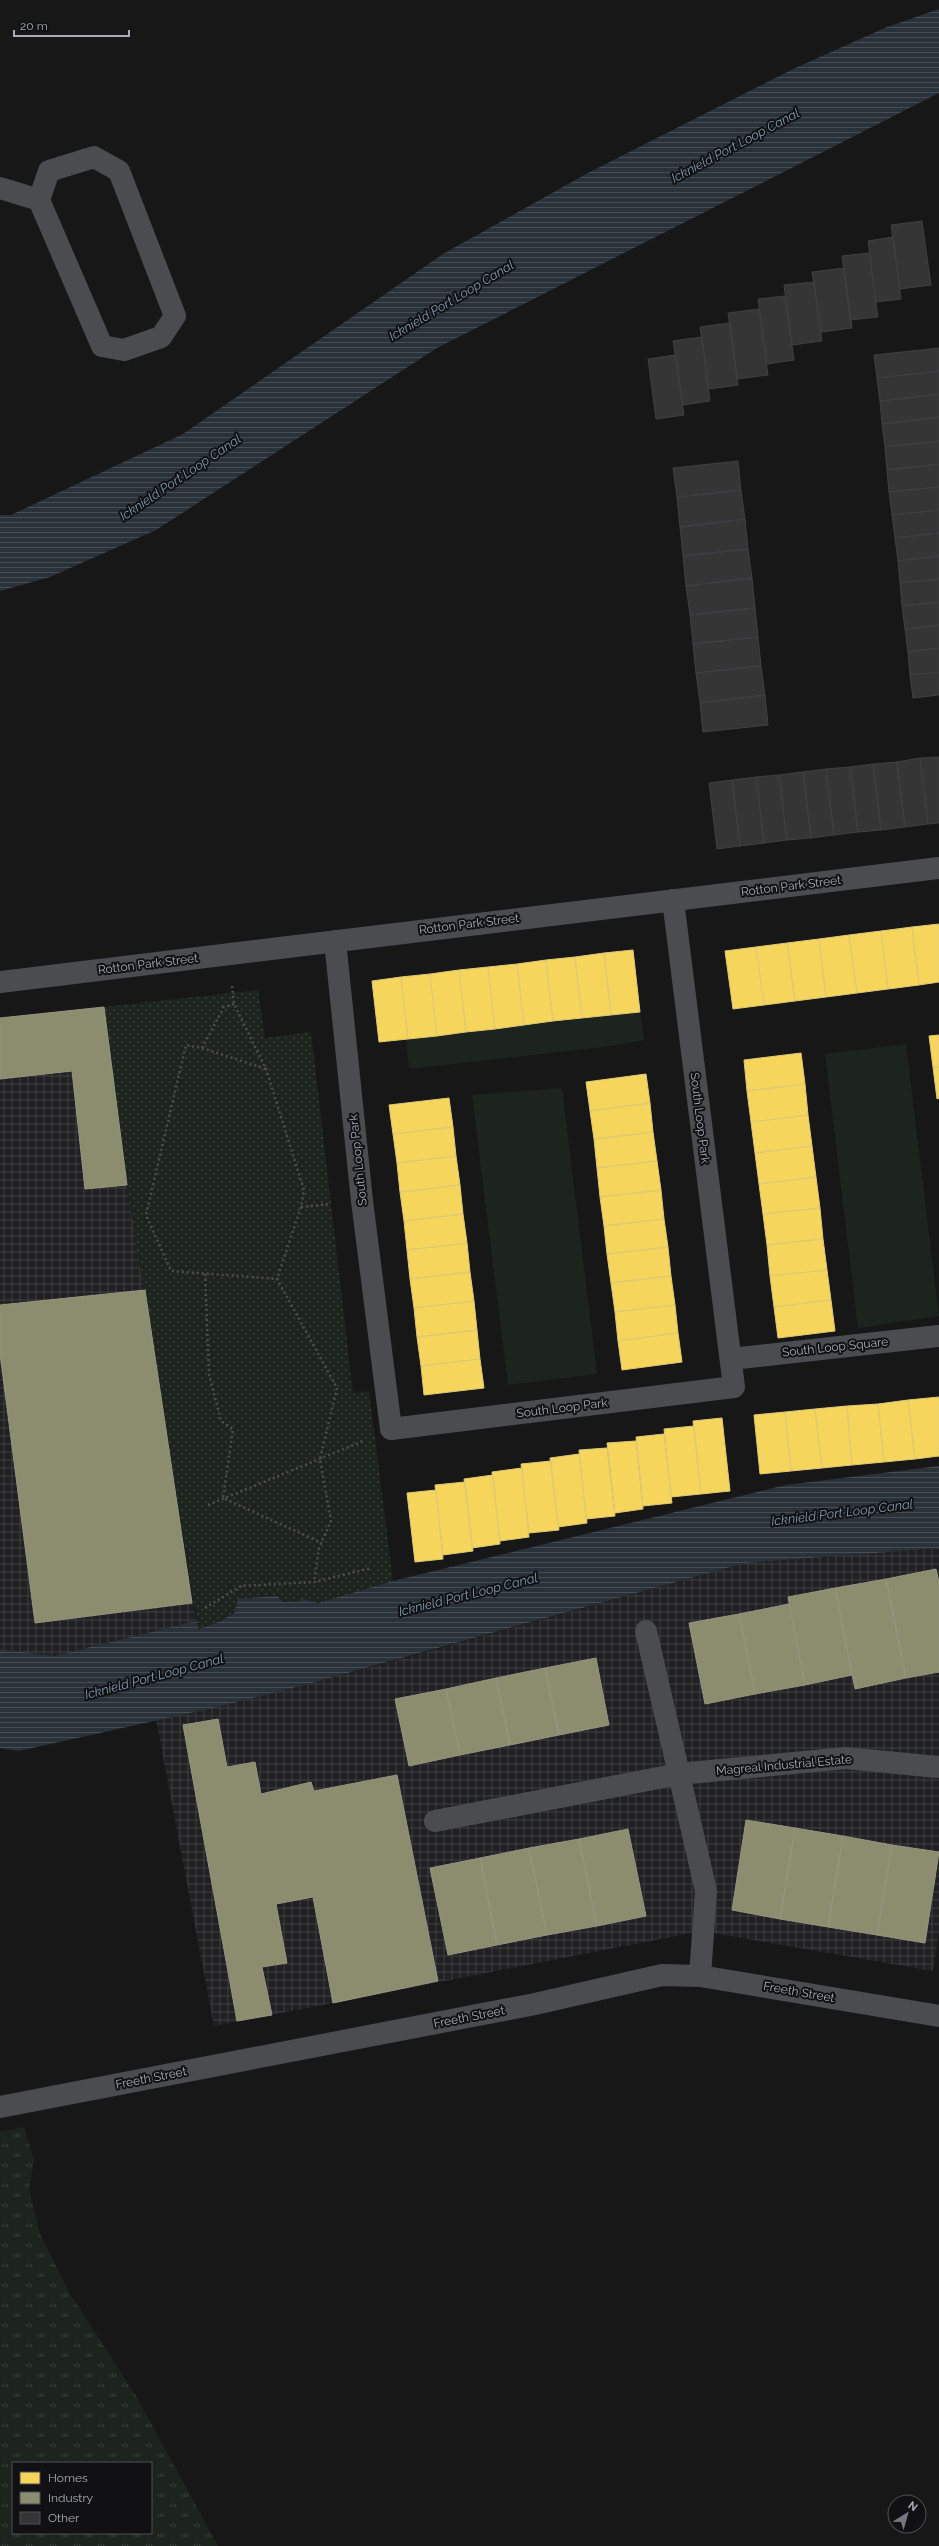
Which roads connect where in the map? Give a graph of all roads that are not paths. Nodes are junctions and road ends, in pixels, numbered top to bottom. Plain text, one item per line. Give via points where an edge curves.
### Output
1 (0, 188) edge
2 (39, 200) junction
3 (939, 868) edge
4 (672, 900) junction
5 (335, 941) junction
6 (0, 982) edge
7 (939, 1336) edge
8 (731, 1359) junction
9 (646, 1631) dead end
10 (937, 1767) dead end
11 (679, 1774) junction
12 (435, 1821) dead end
13 (700, 1976) junction
14 (939, 2016) edge
15 (0, 2107) edge

1 - 2 street
2 - 2 street via 102,346 124,350 161,337 175,316 119,171 94,156 49,171
3 - 4 street, Rotton Park Street
4 - 5 street, Rotton Park Street
4 - 8 street, South Loop Park
5 - 6 street, Rotton Park Street
5 - 8 street, South Loop Park via 362,1201 392,1429 734,1387
7 - 8 street, South Loop Square
9 - 11 street
10 - 11 street, Magreal Industrial Estate via 846,1758
11 - 12 street, Magreal Industrial Estate
11 - 13 street via 706,1891
13 - 14 street, Freeth Street
13 - 15 street, Freeth Street via 662,1975 535,2004

